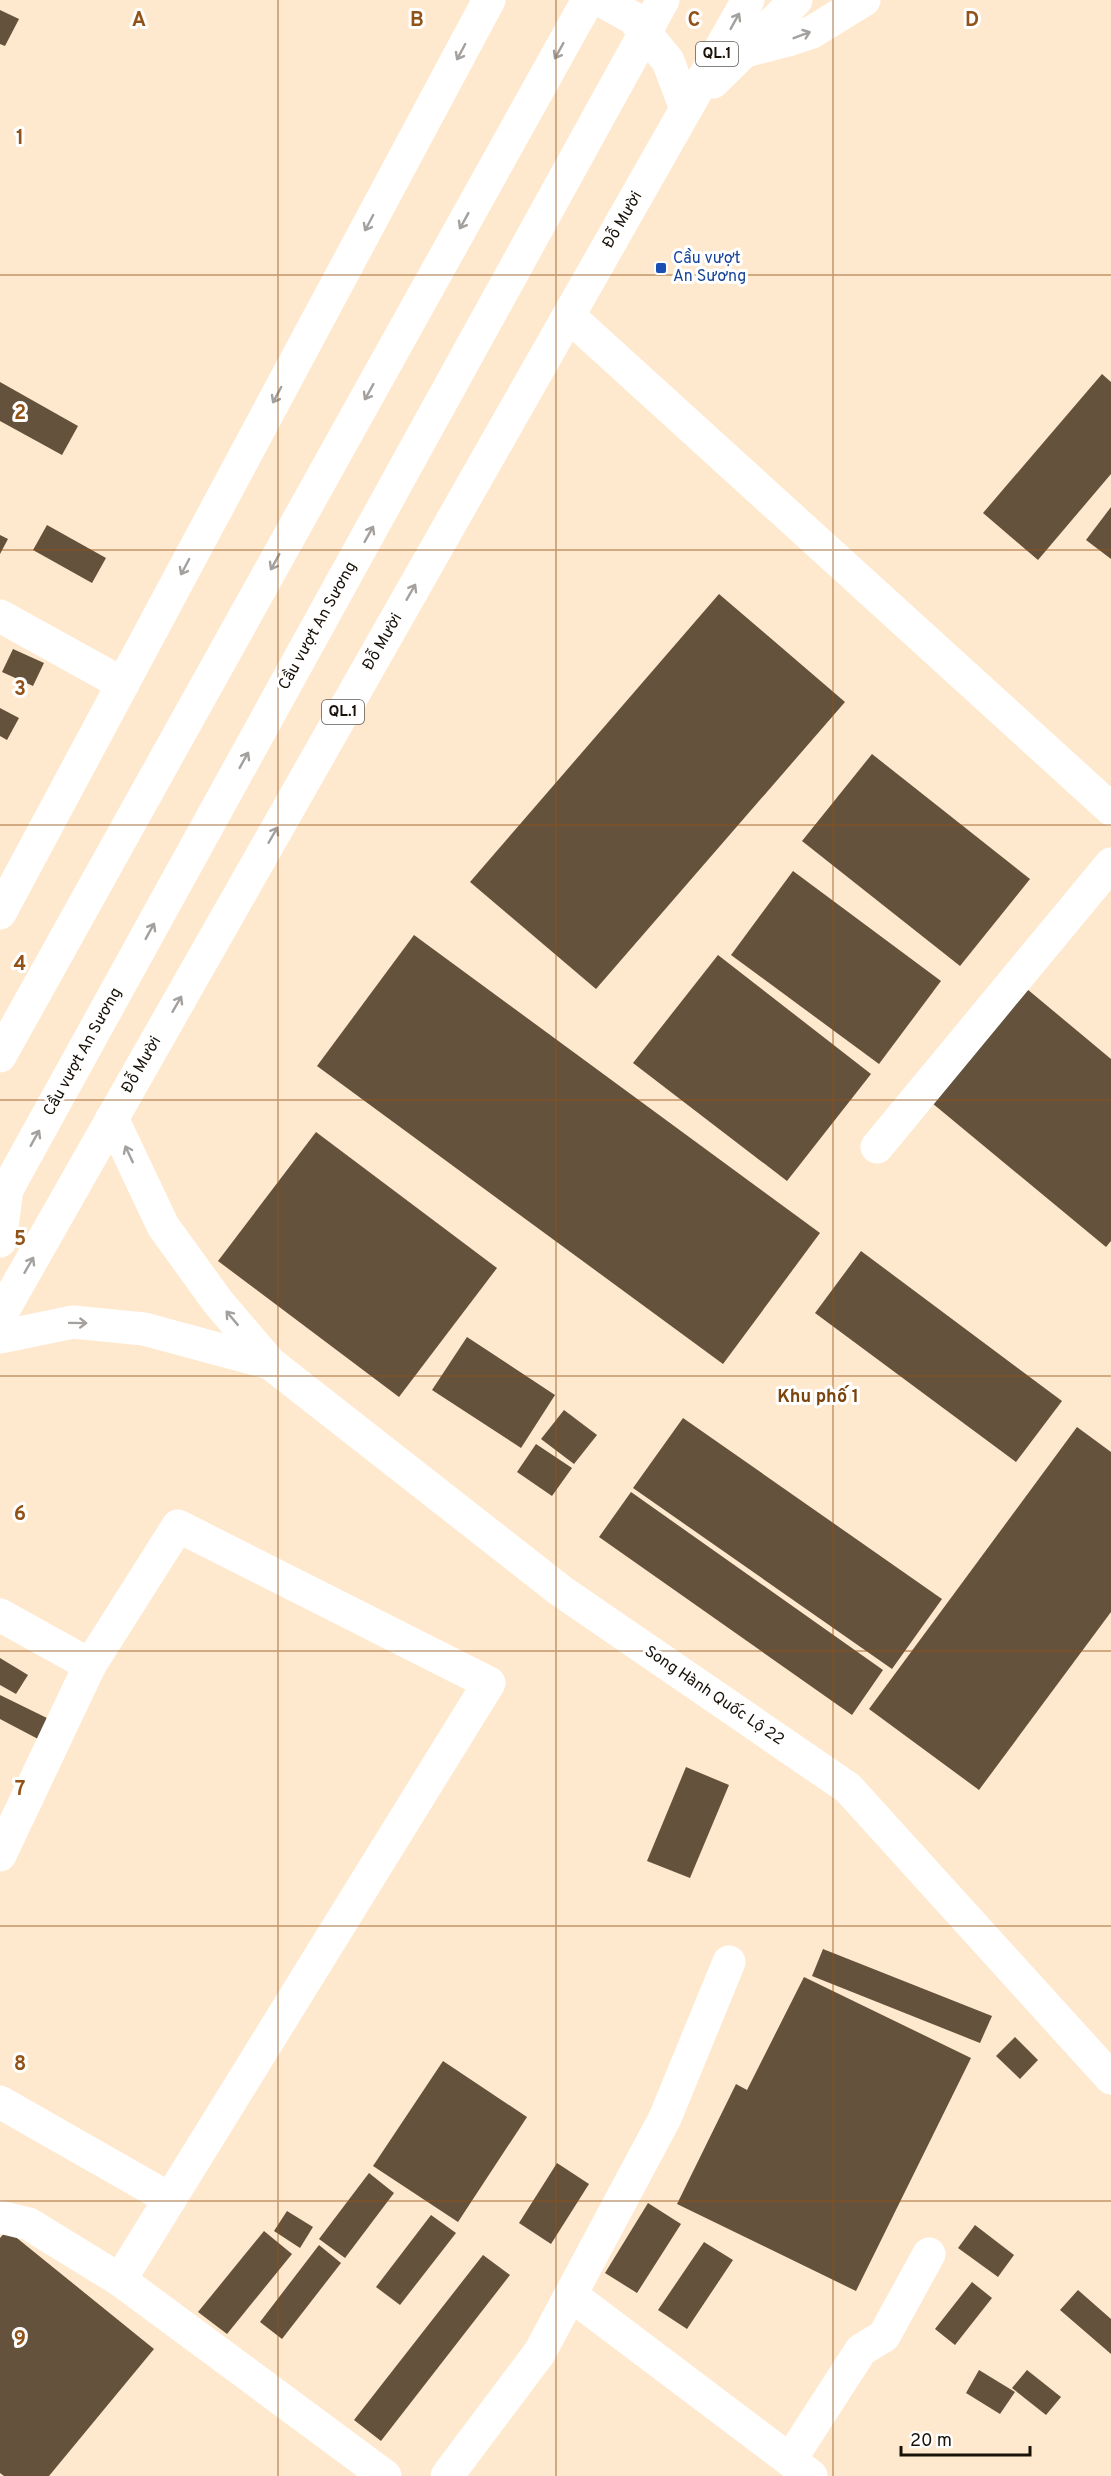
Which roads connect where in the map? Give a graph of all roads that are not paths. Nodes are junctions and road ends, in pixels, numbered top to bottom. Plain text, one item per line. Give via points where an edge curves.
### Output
1 (515, 0) edge
2 (588, 0) edge
3 (601, 0) edge
4 (663, 0) edge
5 (748, 0) edge
6 (796, 0) edge
7 (864, 0) edge
8 (485, 6) edge
9 (746, 51) junction
10 (686, 109) junction
11 (568, 316) junction
12 (0, 616) edge
13 (123, 684) junction
14 (1111, 809) edge
15 (1111, 864) edge
16 (0, 914) edge
17 (0, 1056) edge
18 (112, 1118) junction
19 (877, 1147) dead end
20 (3, 1195) edge
21 (0, 1240) edge
22 (0, 1316) edge
23 (0, 1337) edge
24 (270, 1363) junction
25 (0, 1615) edge
26 (90, 1665) junction
27 (0, 1855) edge
28 (729, 1962) dead end
29 (1111, 2078) edge
30 (0, 2102) edge
31 (170, 2199) junction
32 (0, 2217) edge
33 (929, 2254) dead end
34 (120, 2280) junction
35 (571, 2295) junction
36 (800, 2470) edge
37 (385, 2476) edge
38 (447, 2476) edge

1 - 8 main road
2 -> 17 main road
3 - 10 main road via 633,18 668,61
20 -> 4 main road, Cầu vượt An Sương
10 -> 5 main road, Đỗ Mười / QL.1
6 - 9 main road
9 -> 7 main road via 812,32
8 -> 13 main road
9 - 10 main road
10 - 11 main road, Đỗ Mười / QL.1
11 - 14 main road
18 -> 11 main road, Đỗ Mười / QL.1
12 - 13 main road
13 - 16 main road
15 - 19 main road
22 -> 18 main road, Đỗ Mười / QL.1
24 -> 18 main road via 218,1302 163,1226
20 - 21 main road
23 -> 24 main road via 73,1322 144,1329
24 - 29 main road, Song Hành Quốc Lộ 22 via 561,1591 848,1788
25 - 26 main road
26 - 27 main road
26 - 31 main road via 178,1526 489,1683
28 - 35 main road via 665,2118
30 - 31 main road
31 - 34 main road
32 - 34 main road via 29,2224
33 - 36 main road via 885,2336 861,2350
34 - 37 main road
35 - 36 main road
35 - 38 main road via 540,2352

